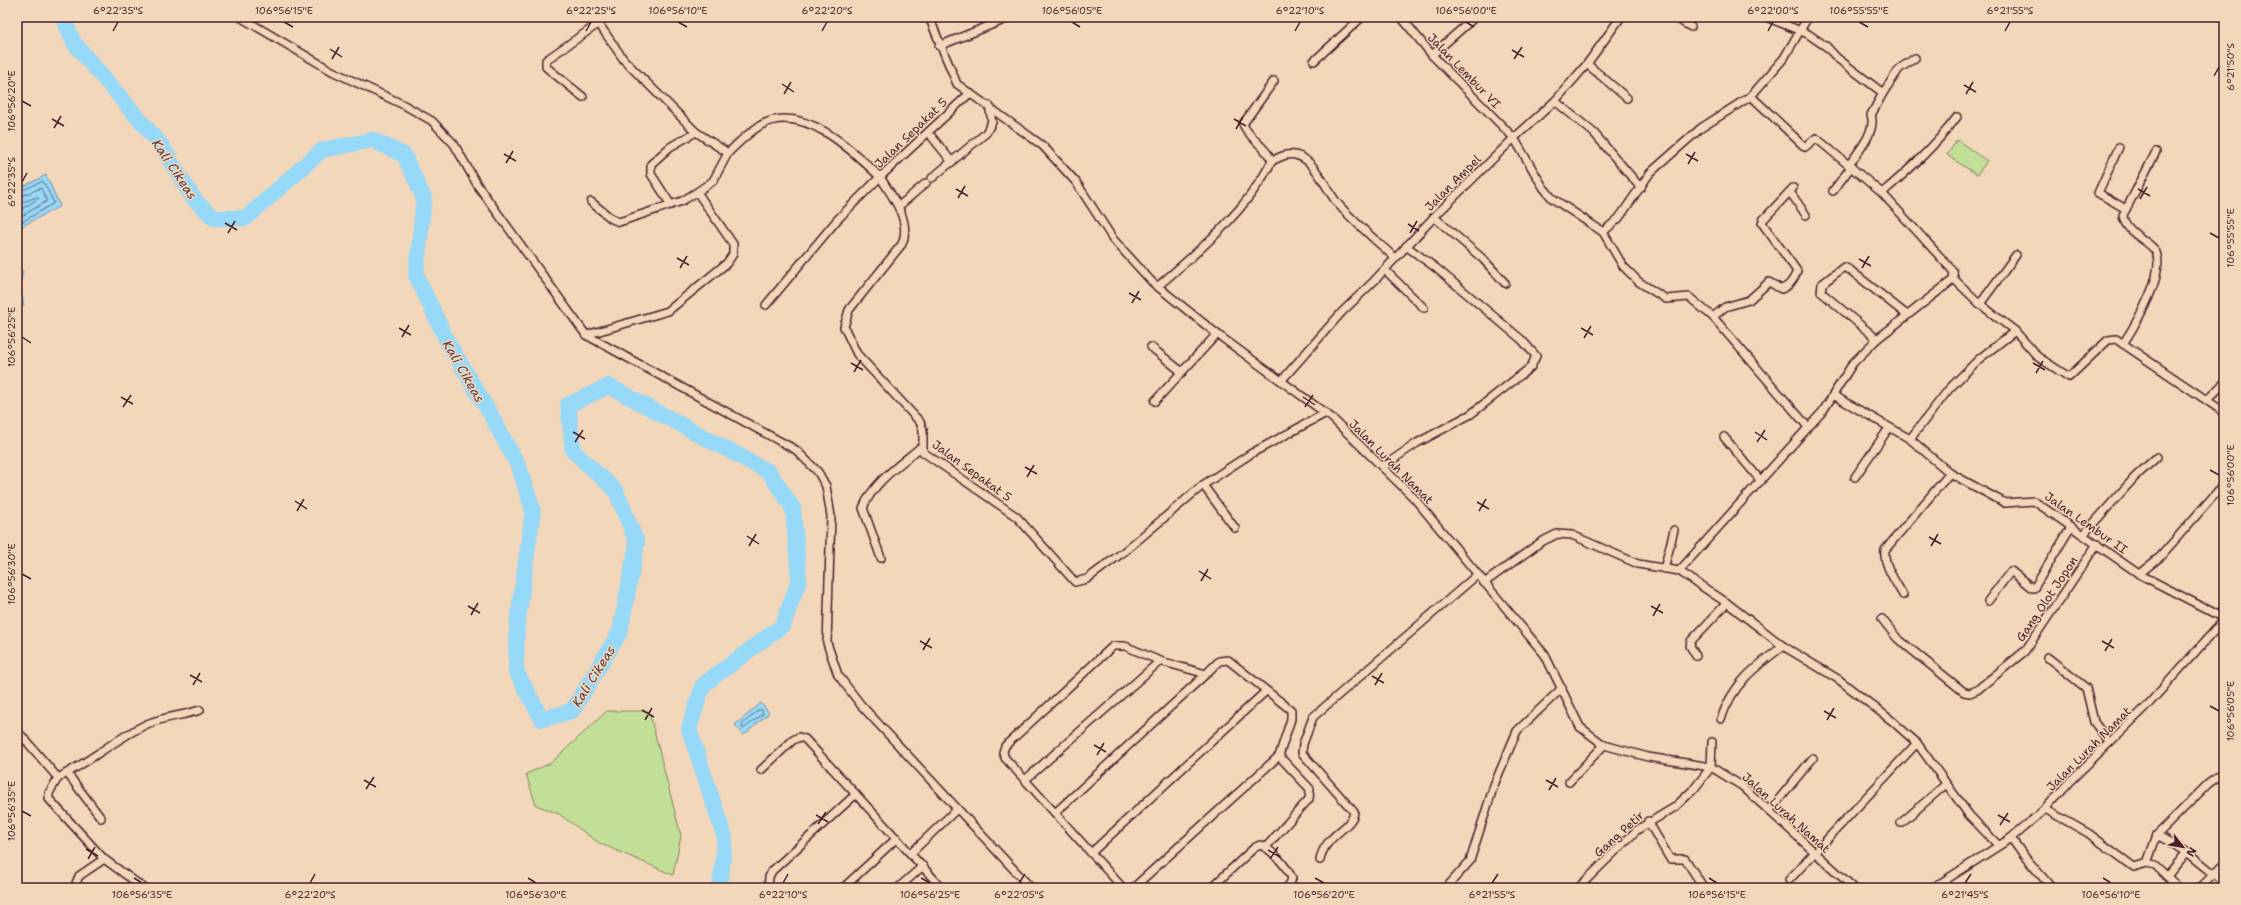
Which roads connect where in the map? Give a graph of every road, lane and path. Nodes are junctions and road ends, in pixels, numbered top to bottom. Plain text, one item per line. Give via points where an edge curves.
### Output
1 (240, 17) edge
2 (929, 17) edge
3 (1011, 17) edge
4 (1362, 17) edge
5 (1401, 17) edge
6 (1475, 17) edge
7 (1621, 17) edge
8 (1674, 17) edge
9 (1766, 17) edge
10 (1808, 17) edge
11 (596, 20) edge
12 (1690, 27) dead end
13 (1798, 32) junction
14 (939, 46) junction
15 (1432, 55) junction
16 (1915, 58) dead end
17 (1314, 61) dead end
18 (1587, 64) junction
19 (1274, 81) dead end
20 (970, 93) junction
21 (1882, 93) junction
22 (1751, 96) junction
23 (583, 97) dead end
24 (1627, 98) dead end
25 (1555, 101) junction
26 (989, 105) junction
27 (1957, 117) dead end
28 (696, 132) junction
29 (932, 137) dead end
30 (1514, 138) junction
31 (2119, 147) dead end
32 (2156, 152) dead end
33 (728, 153) junction
34 (1272, 161) junction
35 (952, 162) junction
36 (1850, 166) junction
37 (880, 177) junction
38 (932, 178) dead end
39 (926, 183) dead end
40 (1640, 188) junction
41 (1833, 191) dead end
42 (696, 192) junction
43 (1882, 193) junction
44 (591, 202) dead end
45 (671, 204) junction
46 (899, 206) junction
47 (2126, 209) junction
48 (1806, 214) dead end
49 (1434, 217) junction
50 (1603, 232) junction
51 (1406, 246) junction
52 (2016, 255) dead end
53 (1395, 258) junction
54 (1385, 270) junction
55 (1954, 279) junction
56 (1506, 283) dead end
57 (1157, 286) junction
58 (1980, 304) junction
59 (766, 305) dead end
60 (1424, 308) dead end
61 (1907, 315) junction
62 (1713, 317) junction
63 (2015, 331) junction
64 (1217, 334) junction
65 (586, 335) junction
66 (1877, 340) junction
67 (2123, 344) junction
68 (1151, 347) dead end
69 (1182, 372) junction
70 (1282, 380) junction
71 (2224, 383) edge
72 (1833, 394) junction
73 (2208, 399) junction
74 (1155, 401) dead end
75 (2224, 412) edge
76 (1326, 413) junction
77 (1808, 427) junction
78 (1889, 428) junction
79 (1724, 437) dead end
80 (1910, 439) junction
81 (922, 446) junction
82 (2156, 457) dead end
83 (1382, 467) junction
84 (1950, 473) junction
85 (1855, 477) dead end
86 (1761, 481) junction
87 (2224, 484) edge
88 (1203, 485) junction
89 (2071, 527) junction
90 (1235, 528) dead end
91 (1674, 530) dead end
92 (2083, 535) junction
93 (2097, 544) junction
94 (881, 558) dead end
95 (1664, 569) junction
96 (1679, 571) junction
97 (2139, 574) junction
98 (1477, 575) junction
99 (1484, 583) junction
100 (1903, 595) dead end
101 (1988, 601) dead end
102 (1727, 603) junction
103 (1882, 619) dead end
104 (2224, 619) edge
105 (1783, 646) junction
106 (1696, 656) dead end
107 (2047, 657) dead end
108 (1160, 661) junction
109 (1206, 674) junction
110 (1562, 688) junction
111 (1266, 691) junction
112 (200, 710) dead end
113 (1721, 719) dead end
114 (17, 741) edge
115 (1712, 742) dead end
116 (2109, 742) junction
117 (1917, 743) junction
118 (1604, 745) junction
119 (1279, 756) junction
120 (1813, 758) dead end
121 (1711, 767) junction
122 (760, 770) dead end
123 (2224, 772) edge
124 (67, 773) junction
125 (58, 778) junction
126 (1025, 780) junction
127 (1569, 782) dead end
128 (1946, 784) junction
129 (856, 794) junction
130 (957, 809) junction
131 (2045, 809) junction
132 (1769, 811) junction
133 (1054, 813) junction
134 (101, 818) dead end
135 (1648, 821) junction
136 (1901, 823) dead end
137 (2157, 835) junction
138 (897, 838) junction
139 (2011, 838) junction
140 (1998, 845) junction
141 (1266, 847) junction
142 (1091, 852) junction
143 (2187, 852) junction
144 (911, 853) junction
145 (1815, 853) junction
146 (104, 859) junction
147 (1320, 860) dead end
148 (2147, 863) junction
149 (2224, 864) edge
150 (922, 866) junction
151 (2214, 874) junction
152 (2167, 876) junction
153 (1789, 880) dead end
154 (2224, 882) edge
155 (1943, 886) edge
156 (74, 888) edge
157 (144, 888) edge
158 (768, 888) edge
159 (843, 888) edge
160 (898, 888) edge
161 (942, 888) edge
162 (1031, 888) edge
163 (1123, 888) edge
164 (1133, 888) edge
165 (1211, 888) edge
166 (1286, 888) edge
167 (1446, 888) edge
168 (1578, 888) edge
169 (1704, 888) edge
170 (1854, 888) edge
171 (1933, 888) edge
172 (2052, 888) edge
173 (2179, 888) edge
174 (2200, 888) edge

1 - 65 street via 332,71 432,121 454,144 478,186
2 - 14 street, Jalan Lurah Namat
3 - 14 street
4 - 17 street
5 - 15 street, Jalan Lembur VI
6 - 15 street
7 - 18 street, Jalan Ampel
8 - 12 street
9 - 13 street
10 - 13 street
11 - 23 street via 546,60 546,67
11 - 28 street via 624,60
13 - 21 street via 1808,34 1828,46 1837,58
13 - 22 street via 1784,58
14 - 20 street, Jalan Lurah Namat via 957,84
15 - 30 street, Jalan Lembur VI
16 - 21 street via 1899,69
18 - 24 street
18 - 25 street, Jalan Ampel
19 - 34 street via 1243,124 1269,153
20 - 26 street, Jalan Lurah Namat
20 - 37 street, Jalan Sepakat 5
21 - 36 street via 1871,115 1873,119 1869,135
22 - 36 street via 1805,147 1816,138
22 - 40 street via 1701,128 1650,173
25 - 30 street, Jalan Ampel
25 - 40 street via 1594,133
26 - 35 street via 992,122 989,128
26 - 57 street, Jalan Lurah Namat via 1043,146 1076,182 1113,239
27 - 43 street via 1930,150
28 - 33 street
28 - 45 street via 670,147 651,164 651,174
29 - 35 street
30 - 49 street, Jalan Ampel
30 - 50 street, Jalan Lembur VI via 1552,198
31 - 47 street via 2098,193
32 - 47 street
33 - 37 street via 762,125 778,120 795,119 816,127 848,149
33 - 42 street via 713,181
34 - 53 street via 1287,155 1296,156 1309,163 1321,176 1338,204
34 - 57 street via 1262,180 1232,219
35 - 38 street
36 - 41 street
36 - 43 street
37 - 46 street, Jalan Sepakat 5
37 - 59 street via 837,220
39 - 46 street
40 - 50 street via 1619,218
42 - 45 street via 682,201
42 - 65 street via 733,244 733,254 727,264 668,311
43 - 55 street via 1954,271
44 - 45 street via 619,222
46 - 81 street, Jalan Sepakat 5 via 906,236 849,310 844,327 857,354 920,422 923,430
47 - 67 street via 2123,220 2154,249 2157,265 2147,304
48 - 62 street via 1791,190 1762,223 1797,271 1787,288 1781,289 1769,282 1749,300 1725,307
49 - 51 street, Jalan Ampel
49 - 56 street via 1483,259
50 - 62 street via 1624,266 1639,282 1666,299 1689,297
51 - 53 street, Jalan Ampel
51 - 83 street via 1442,272 1522,340 1536,359 1531,367 1478,410 1401,453
52 - 58 street
53 - 54 street, Jalan Ampel
54 - 60 street
54 - 70 street, Jalan Ampel via 1342,312
55 - 58 street
55 - 61 street
57 - 64 street, Jalan Lurah Namat
58 - 63 street
61 - 66 street
61 - 66 street via 1844,267 1822,284 1821,292
62 - 77 street
63 - 67 street via 2038,357 2069,377 2108,340 2116,340
63 - 80 street via 1979,359 1949,389
64 - 69 street
64 - 70 street, Jalan Lurah Namat
65 - 130 street via 796,450 818,472 826,486 831,516 827,642 838,675 861,705
66 - 72 street via 1853,363
67 - 73 street
68 - 69 street
69 - 74 street
70 - 76 street, Jalan Lurah Namat
71 - 73 street
72 - 77 street via 1823,411
72 - 78 street, Jalan Lembur II
73 - 75 street
76 - 83 street, Jalan Lurah Namat
76 - 88 street, Jalan Sepakat 5 via 1252,453
77 - 86 street
78 - 80 street, Jalan Lembur II
78 - 85 street
79 - 86 street
80 - 84 street, Jalan Lembur II
81 - 88 street, Jalan Sepakat 5 via 923,452 1017,517 1075,582 1087,579 1115,558
81 - 94 street via 879,483 868,495 863,508
82 - 92 street
83 - 98 street, Jalan Lurah Namat via 1414,498
84 - 89 street, Jalan Lembur II via 2006,503 2034,501
84 - 100 street via 1886,550 1884,556 1887,565
86 - 96 street
87 - 97 street via 2160,556
88 - 90 street
89 - 92 street, Jalan Lembur II
89 - 101 street via 2034,588 2011,571
91 - 95 street
92 - 93 street, Jalan Lembur II
93 - 97 street, Jalan Lembur II
93 - 103 street, Gang Olot Jopon via 2024,651 1970,693 1964,692 1897,638
95 - 96 street
95 - 99 street via 1638,564 1572,535 1557,534 1541,542
96 - 102 street
97 - 104 street, Jalan Lembur II
98 - 99 street, Jalan Lurah Namat
98 - 147 street via 1313,717 1302,744 1302,753 1354,812 1352,819 1325,844
99 - 110 street, Jalan Lurah Namat via 1544,655
102 - 105 street
102 - 106 street via 1691,641 1690,646
104 - 116 street, Jalan Lurah Namat via 2145,708
105 - 113 street via 1737,685
105 - 117 street via 1838,679
107 - 116 street via 2086,688 2094,722
108 - 109 street
108 - 126 street
108 - 126 street via 1125,646 1113,646 1005,746 1005,758
109 - 111 street via 1219,661 1228,660
109 - 133 street
110 - 118 street, Jalan Lurah Namat via 1580,726
110 - 167 street via 1517,731 1494,785 1470,861
111 - 119 street via 1291,710
111 - 142 street
112 - 124 street via 148,724 123,736
114 - 125 street via 22,736
115 - 121 street
116 - 131 street, Jalan Lurah Namat
117 - 128 street
117 - 145 street
118 - 121 street, Jalan Lurah Namat
118 - 127 street
119 - 141 street via 1310,789 1311,794
119 - 164 street
120 - 132 street
121 - 132 street, Jalan Lurah Namat via 1742,786
121 - 135 street, Gang Petir via 1675,807
122 - 129 street via 799,737 805,739
123 - 137 street via 2208,784
124 - 125 street
124 - 134 street
125 - 146 street via 49,793 49,799
126 - 133 street
128 - 136 street
128 - 140 street via 1969,815
129 - 138 street
129 - 158 street via 772,871
130 - 144 street
130 - 162 street
131 - 139 street, Jalan Lurah Namat
131 - 148 street via 2088,833 2134,867
132 - 145 street, Jalan Lurah Namat
133 - 142 street
135 - 168 street, Gang Petir
135 - 169 street via 1670,859 1685,859
137 - 143 street
137 - 148 street
138 - 144 street
138 - 159 street
139 - 140 street, Jalan Lurah Namat
139 - 172 street
140 - 155 street, Jalan Lurah Namat
141 - 165 street via 1260,845 1254,848
141 - 166 street via 1292,878
142 - 163 street
143 - 151 street
143 - 152 street
144 - 150 street
145 - 153 street
145 - 170 street, Jalan Lurah Namat
146 - 156 street via 79,876
146 - 157 street
148 - 152 street via 2155,865
149 - 151 street
150 - 160 street
150 - 161 street
151 - 154 street
151 - 174 street
152 - 173 street
155 - 171 street, Jalan Lurah Namat

